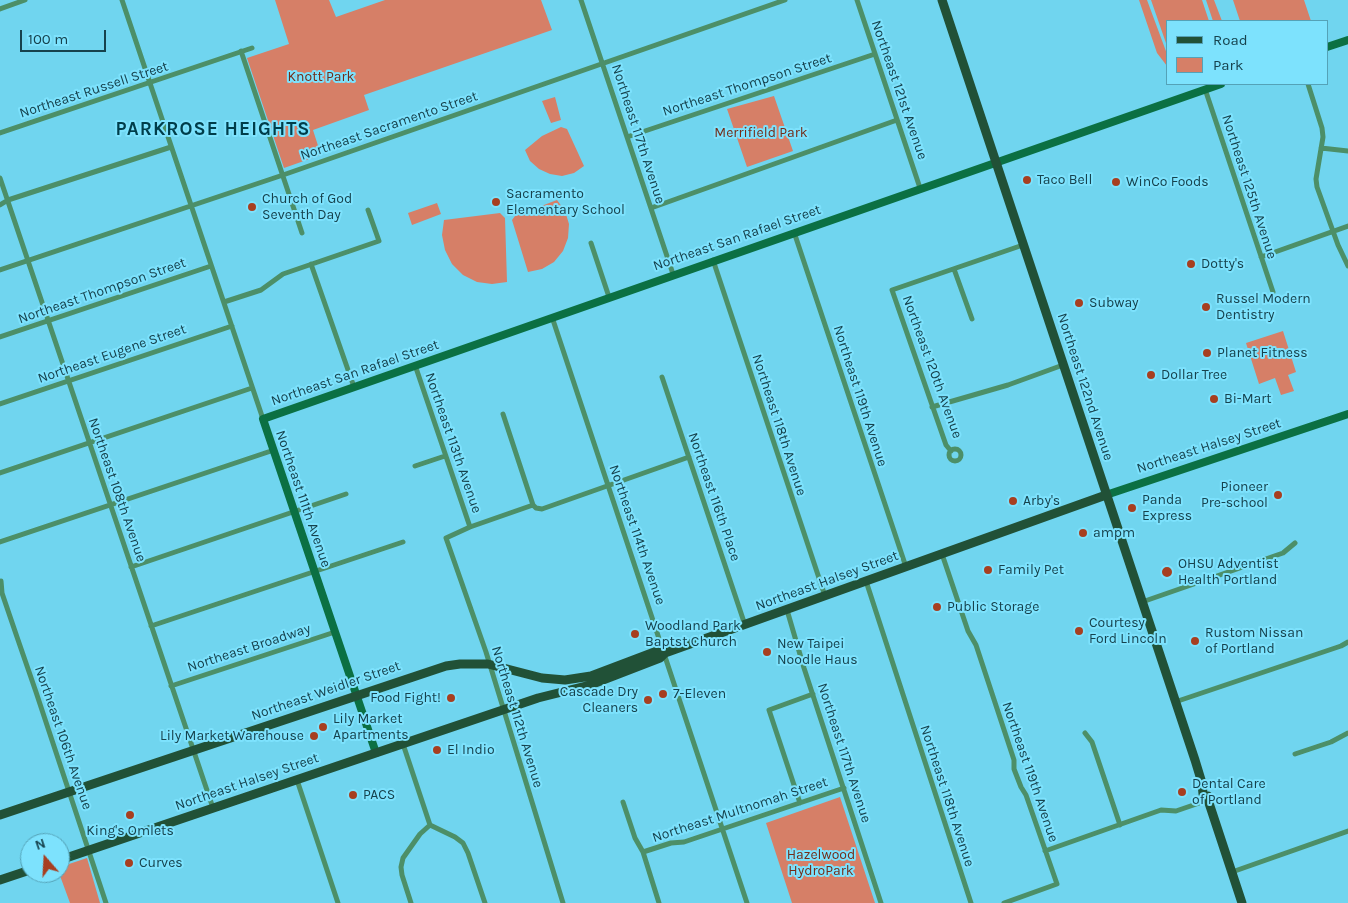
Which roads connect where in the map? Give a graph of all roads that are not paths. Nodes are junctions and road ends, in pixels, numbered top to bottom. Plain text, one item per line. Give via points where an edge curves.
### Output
1 (25, 0) edge
2 (122, 0) edge
3 (581, 0) edge
4 (785, 0) edge
5 (857, 0) edge
6 (942, 0) edge
7 (0, 9) edge
8 (1348, 40) edge
9 (1328, 47) edge
10 (252, 48) dead end
11 (241, 52) junction
12 (875, 54) junction
13 (602, 64) junction
14 (150, 82) junction
15 (1218, 85) edge
16 (1308, 85) edge
17 (1205, 89) junction
18 (897, 120) junction
19 (0, 133) edge
20 (627, 137) junction
21 (171, 147) junction
22 (1321, 148) junction
23 (1348, 151) edge
24 (995, 162) junction
25 (283, 175) junction
26 (0, 178) edge
27 (920, 188) junction
28 (8, 200) junction
29 (0, 205) edge
30 (191, 206) junction
31 (651, 208) junction
32 (368, 210) dead end
33 (1348, 226) edge
34 (794, 232) junction
35 (1333, 232) junction
36 (302, 233) dead end
37 (591, 243) dead end
38 (1023, 245) junction
39 (1261, 257) junction
40 (28, 260) junction
41 (713, 260) junction
42 (311, 264) junction
43 (211, 266) junction
44 (1348, 266) edge
45 (954, 269) junction
46 (0, 270) edge
47 (673, 274) junction
48 (1273, 292) dead end
49 (609, 297) junction
50 (224, 302) junction
51 (552, 317) junction
52 (972, 319) dead end
53 (48, 321) junction
54 (232, 326) junction
55 (0, 337) edge
56 (415, 365) junction
57 (1063, 365) junction
58 (662, 377) dead end
59 (69, 381) junction
60 (354, 387) junction
61 (252, 388) junction
62 (0, 404) edge
63 (932, 407) junction
64 (503, 414) dead end
65 (1348, 414) edge
66 (263, 419) junction
67 (89, 442) junction
68 (274, 450) junction
69 (951, 451) dead end
70 (445, 456) junction
71 (688, 457) junction
72 (415, 466) dead end
73 (0, 473) edge
74 (609, 485) junction
75 (346, 494) dead end
76 (1106, 495) junction
77 (110, 505) junction
78 (533, 505) junction
79 (294, 512) junction
80 (470, 527) junction
81 (0, 542) edge
82 (403, 542) dead end
83 (1295, 543) dead end
84 (942, 554) junction
85 (131, 567) junction
86 (906, 567) junction
87 (314, 572) junction
88 (1, 581) edge
89 (866, 582) junction
90 (825, 596) junction
91 (1142, 602) junction
92 (787, 610) junction
93 (746, 624) junction
94 (151, 626) junction
95 (335, 632) junction
96 (1348, 642) edge
97 (665, 653) junction
98 (488, 664) junction
99 (171, 686) junction
100 (813, 694) junction
101 (356, 695) junction
102 (1175, 702) junction
103 (504, 710) junction
104 (1085, 733) dead end
105 (1348, 733) edge
106 (403, 744) junction
107 (194, 750) junction
108 (376, 753) junction
109 (1296, 754) dead end
110 (298, 780) junction
111 (844, 788) junction
112 (69, 792) junction
113 (1208, 800) junction
114 (623, 802) dead end
115 (800, 803) junction
116 (213, 808) junction
117 (0, 815) edge
118 (430, 825) junction
119 (1120, 825) junction
120 (723, 829) junction
121 (1348, 831) edge
122 (89, 850) junction
123 (1045, 851) junction
124 (643, 852) junction
125 (70, 857) edge
126 (1232, 872) junction
127 (20, 873) edge
128 (0, 880) edge
129 (1014, 901) edge
130 (106, 903) edge
131 (338, 903) edge
132 (411, 903) edge
133 (485, 903) edge
134 (563, 903) edge
135 (659, 903) edge
136 (747, 903) edge
137 (881, 903) edge
138 (971, 903) edge
139 (1004, 903) edge
140 (1242, 903) edge

1 - 7 street
2 - 14 street, Northeast 111th Avenue
3 - 13 street, Northeast 117th Avenue
4 - 13 street, Northeast Sacramento Street
5 - 12 street, Northeast 121st Avenue
6 - 24 main road, Northeast 122nd Avenue
8 - 9 street
10 - 11 street, Northeast Russell Street
11 - 14 street, Northeast Russell Street
11 - 25 street
12 - 18 street, Northeast 121st Avenue
12 - 20 street, Northeast Thompson Street
13 - 20 street, Northeast 117th Avenue
13 - 25 street, Northeast Sacramento Street
14 - 19 street, Northeast Russell Street
14 - 21 street, Northeast 111th Avenue
15 - 17 street, Northeast San Rafael Street
16 - 22 street via 1322,128
17 - 24 street, Northeast San Rafael Street
17 - 39 street, Northeast 125th Avenue
18 - 27 street, Northeast 121st Avenue
18 - 31 street
20 - 31 street, Northeast 117th Avenue
21 - 28 street
21 - 30 street, Northeast 111th Avenue
22 - 23 street
22 - 35 street via 1316,179
24 - 27 street, Northeast San Rafael Street
24 - 38 main road, Northeast 122nd Avenue
25 - 30 street, Northeast Sacramento Street
25 - 36 street
26 - 28 street, Northeast 108th Avenue
27 - 34 street, Northeast San Rafael Street
28 - 29 street
28 - 40 street, Northeast 108th Avenue
30 - 40 street, Northeast Sacramento Street
30 - 43 street, Northeast 111th Avenue
31 - 47 street, Northeast 117th Avenue
32 - 42 street via 378,241
33 - 35 street
34 - 41 street, Northeast San Rafael Street
34 - 86 street, Northeast 119th Avenue
35 - 39 street
35 - 44 street
37 - 49 street
38 - 45 street
38 - 57 main road, Northeast 122nd Avenue
39 - 48 street, Northeast 125th Avenue
40 - 46 street, Northeast Sacramento Street
40 - 53 street, Northeast 108th Avenue
41 - 47 street, Northeast San Rafael Street
41 - 90 street, Northeast 118th Avenue
42 - 50 street via 283,274 261,290
42 - 60 street
43 - 50 street, Northeast 111th Avenue
43 - 53 street, Northeast Thompson Street
45 - 52 street
45 - 63 street, Northeast 120th Avenue via 892,290
47 - 49 street, Northeast San Rafael Street
49 - 51 street, Northeast San Rafael Street
50 - 54 street, Northeast 111th Avenue
51 - 56 street, Northeast San Rafael Street
51 - 74 street, Northeast 114th Avenue
53 - 55 street, Northeast Thompson Street
53 - 59 street, Northeast 108th Avenue
54 - 59 street, Northeast Eugene Street
54 - 61 street, Northeast 111th Avenue
56 - 60 street, Northeast San Rafael Street
56 - 70 street, Northeast 113th Avenue
57 - 63 street
57 - 76 main road, Northeast 122nd Avenue
58 - 71 street, Northeast 116th Place
59 - 62 street, Northeast Eugene Street
59 - 67 street, Northeast 108th Avenue
60 - 66 street, Northeast San Rafael Street
61 - 66 street, Northeast 111th Avenue
61 - 67 street
63 - 69 street, Northeast 120th Avenue
64 - 78 street
65 - 76 street, Northeast Halsey Street
66 - 68 street, Northeast 111th Avenue
67 - 73 street
67 - 77 street, Northeast 108th Avenue
68 - 77 street
68 - 79 street, Northeast 111th Avenue
70 - 72 street
70 - 80 street, Northeast 113th Avenue
71 - 74 street
71 - 93 street, Northeast 116th Place
74 - 78 street via 542,509
74 - 97 street, Northeast 114th Avenue
75 - 79 street
76 - 84 main road, Northeast Halsey Street
76 - 91 main road, Northeast 122nd Avenue
77 - 81 street
77 - 85 street, Northeast 108th Avenue
78 - 80 street
79 - 85 street
79 - 87 street, Northeast 111th Avenue
80 - 98 street, Northeast 112th Avenue via 446,538
82 - 87 street
83 - 91 street via 1283,553
84 - 86 main road, Northeast Halsey Street
84 - 123 street, Northeast 119th Avenue
85 - 94 street, Northeast 108th Avenue
86 - 89 main road, Northeast Halsey Street
87 - 94 street
87 - 95 street, Northeast 111th Avenue
88 - 112 street, Northeast 106th Avenue via 16,638
89 - 90 main road, Northeast Halsey Street
89 - 138 street, Northeast 118th Avenue
90 - 92 main road, Northeast Halsey Street
91 - 102 main road, Northeast 122nd Avenue
92 - 93 main road, Northeast Halsey Street
92 - 100 street, Northeast 117th Avenue
93 - 97 main road, Northeast Halsey Street
94 - 99 street, Northeast 108th Avenue
95 - 99 street, Northeast Broadway
95 - 101 street, Northeast 111th Avenue
96 - 102 street
97 - 98 main road, Northeast Weidler Street via 657,652 591,676 565,680 542,678
97 - 103 main road, Northeast Halsey Street via 660,658 590,685
97 - 120 street, Northeast 114th Avenue
98 - 101 main road, Northeast Weidler Street via 446,666
98 - 103 street, Northeast 112th Avenue
99 - 107 street, Northeast 108th Avenue
100 - 111 street, Northeast 117th Avenue
100 - 115 street via 769,710
101 - 107 main road, Northeast Weidler Street
101 - 108 street, Northeast 111th Avenue
102 - 113 main road, Northeast 122nd Avenue via 1202,783 1202,794
103 - 106 main road, Northeast Halsey Street
103 - 134 street, Northeast 112th Avenue
104 - 119 street via 1092,742
105 - 109 street
106 - 108 main road, Northeast Halsey Street
106 - 118 street
107 - 112 main road, Northeast Weidler Street
107 - 116 street, Northeast 108th Avenue
108 - 110 main road, Northeast Halsey Street
110 - 116 main road, Northeast Halsey Street
110 - 131 street
111 - 115 street, Northeast Multnomah Street
111 - 137 street, Northeast 117th Avenue
112 - 117 main road, Northeast Weidler Street
112 - 122 street, Northeast 106th Avenue
113 - 119 street via 1176,810 1161,810
113 - 126 main road, Northeast 122nd Avenue
114 - 124 street
115 - 120 street, Northeast Multnomah Street
116 - 122 main road, Northeast Halsey Street
118 - 132 street via 403,858 402,875
118 - 133 street via 456,837 463,844
119 - 123 street
120 - 124 street, Northeast Multnomah Street
120 - 136 street, Northeast 114th Avenue
121 - 126 street
122 - 125 main road, Northeast Halsey Street
122 - 130 street, Northeast 106th Avenue
123 - 129 street, Northeast 119th Avenue via 1057,884
124 - 135 street
126 - 140 main road, Northeast 122nd Avenue
127 - 128 main road
129 - 139 street

